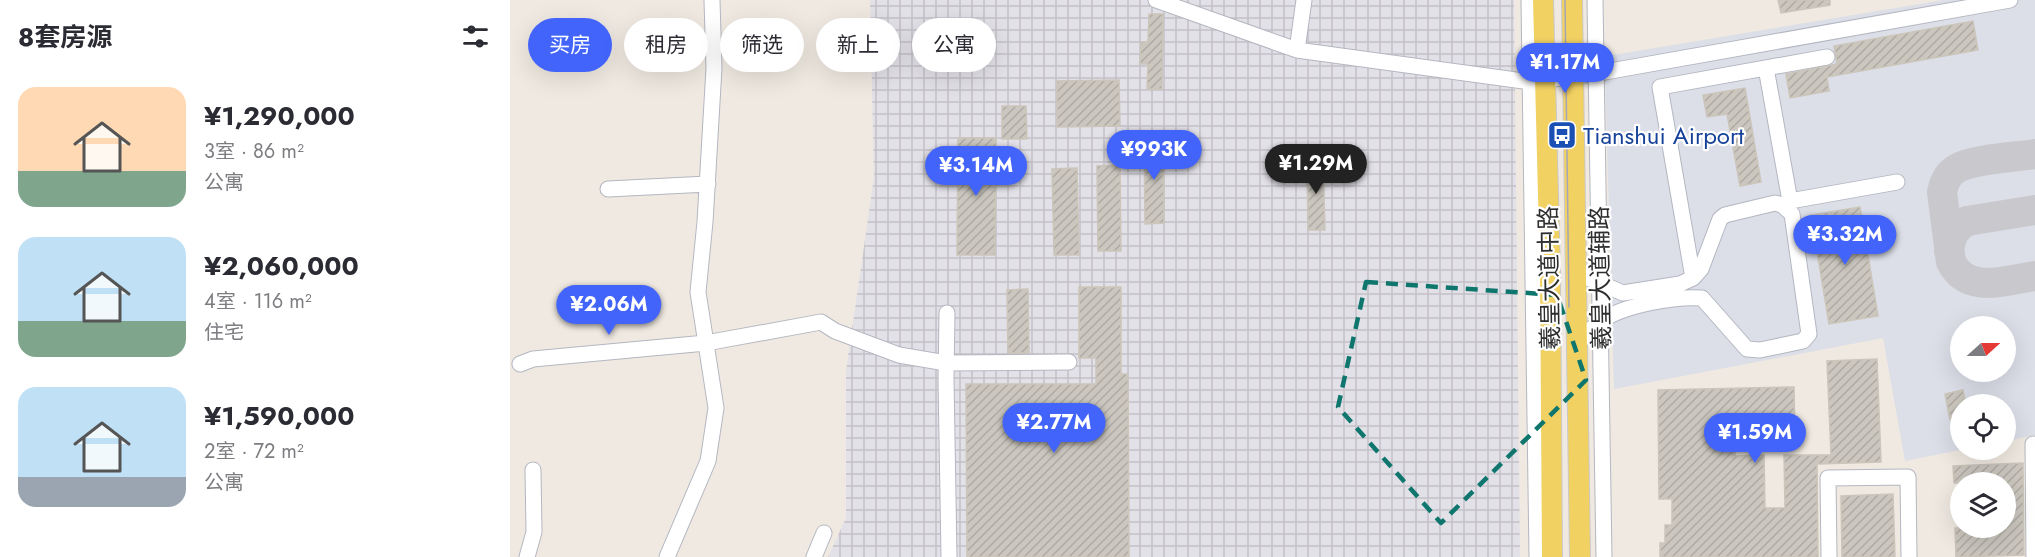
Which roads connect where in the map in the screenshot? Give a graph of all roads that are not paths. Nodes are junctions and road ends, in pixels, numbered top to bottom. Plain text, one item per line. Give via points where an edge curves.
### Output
1 (712, 0) edge
2 (1156, 0) edge
3 (1304, 0) edge
4 (1529, 0) edge
5 (1544, 0) edge
6 (1572, 0) edge
7 (1595, 0) edge
8 (2010, 0) edge
9 (1297, 50) junction
10 (1827, 57) dead end
11 (1766, 68) junction
12 (1596, 73) junction
13 (1573, 76) junction
14 (1538, 82) junction
15 (1896, 182) dead end
16 (708, 184) junction
17 (608, 189) dead end
18 (1786, 206) junction
19 (1576, 273) junction
20 (1693, 278) junction
21 (1600, 285) junction
22 (947, 312) dead end
23 (1600, 321) junction
24 (706, 343) junction
25 (1577, 344) junction
26 (1069, 362) dead end
27 (946, 363) junction
28 (520, 364) dead end
29 (2033, 444) dead end
30 (534, 470) dead end
31 (824, 533) dead end
32 (527, 557) edge
33 (667, 557) edge
34 (814, 557) edge
35 (949, 557) edge
36 (1538, 557) edge
37 (1552, 557) edge
38 (1580, 557) edge
39 (1604, 557) edge
40 (1829, 557) edge
41 (1909, 557) edge
42 (2034, 557) edge

1 - 16 street via 714,68
2 - 9 street
3 - 9 street
4 - 14 street
5 - 14 main road, 羲皇大道中路
6 - 13 main road, 羲皇大道中路
7 - 12 street, 羲皇大道辅路
8 - 12 street
9 - 14 street
10 - 11 street
11 - 18 street
11 - 20 street via 1660,87
12 - 13 street
12 - 21 street, 羲皇大道辅路
13 - 14 street
13 - 19 main road, 羲皇大道中路
14 - 36 street
14 - 37 main road, 羲皇大道中路 via 1550,273
15 - 18 street
16 - 17 street
16 - 24 street via 698,292
18 - 20 street via 1725,215 1701,269
18 - 23 street via 1809,325 1809,334 1803,340 1760,350 1747,349 1702,298 1625,308
19 - 21 street
19 - 25 main road, 羲皇大道中路
20 - 21 street via 1680,284 1623,293
21 - 23 street, 羲皇大道辅路
22 - 27 street
23 - 25 street
23 - 39 street, 羲皇大道辅路
24 - 27 street via 821,322 899,355
24 - 28 street via 533,359
24 - 33 street via 716,408 708,461
25 - 38 main road, 羲皇大道中路
26 - 27 street
27 - 35 street
29 - 42 street
30 - 32 street via 534,532
31 - 34 street
40 - 41 street via 1828,478 1908,477

